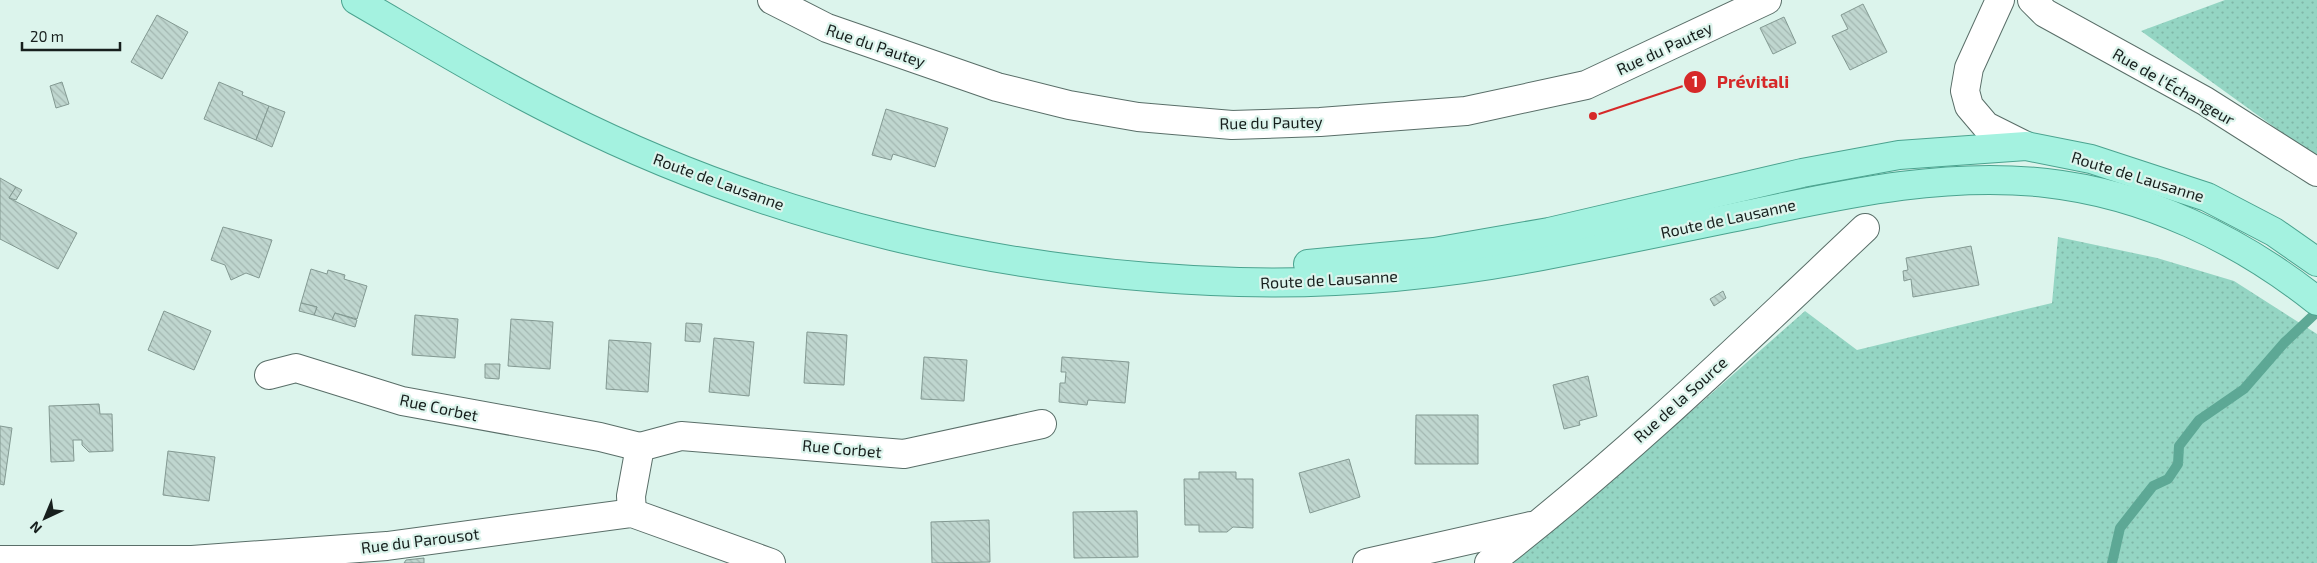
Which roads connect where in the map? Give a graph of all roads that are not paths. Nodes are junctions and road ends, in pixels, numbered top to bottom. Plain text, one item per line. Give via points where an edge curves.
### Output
1 (356, 0) edge
2 (772, 0) edge
3 (1767, 0) edge
4 (2000, 0) edge
5 (2032, 0) edge
6 (2026, 146) junction
7 (2317, 172) edge
8 (1865, 228) dead end
9 (2317, 262) edge
10 (1114, 274) junction
11 (2317, 301) edge
12 (269, 375) dead end
13 (1042, 424) dead end
14 (640, 447) junction
15 (632, 513) junction
16 (1540, 524) junction
17 (0, 560) edge
18 (771, 563) edge
19 (1367, 563) edge
20 (1489, 563) edge

1 - 10 main road, Route de Lausanne via 477,71 565,117 627,146 742,192 887,236 973,255
2 - 3 street, Rue du Pautey via 827,28 998,87 1070,105 1138,117 1232,125 1466,111 1586,85
4 - 6 street via 1969,68 1965,91 1969,106 1986,126
5 - 7 street, Rue de l'Échangeur via 2045,13 2205,101
6 - 9 main road, Route de Lausanne via 2091,159 2207,197 2274,232
6 - 10 main road, Route de Lausanne via 1890,157 1802,173 1549,232 1434,252 1316,264 1216,265
8 - 16 street, Rue de la Source via 1684,397
10 - 11 main road, Route de Lausanne via 1240,282 1384,278 1551,255 1803,202 1901,185 1975,181 2044,183 2083,190 2139,204 2194,223 2256,258
12 - 14 street, Rue Corbet via 296,368 402,401
13 - 14 street, Rue Corbet via 904,454 681,436
14 - 15 street via 631,496
15 - 17 street, Rue du Parousot via 387,546 192,560
15 - 18 street, Rue du Parousot
16 - 19 street
16 - 20 street, Rue de la Source

